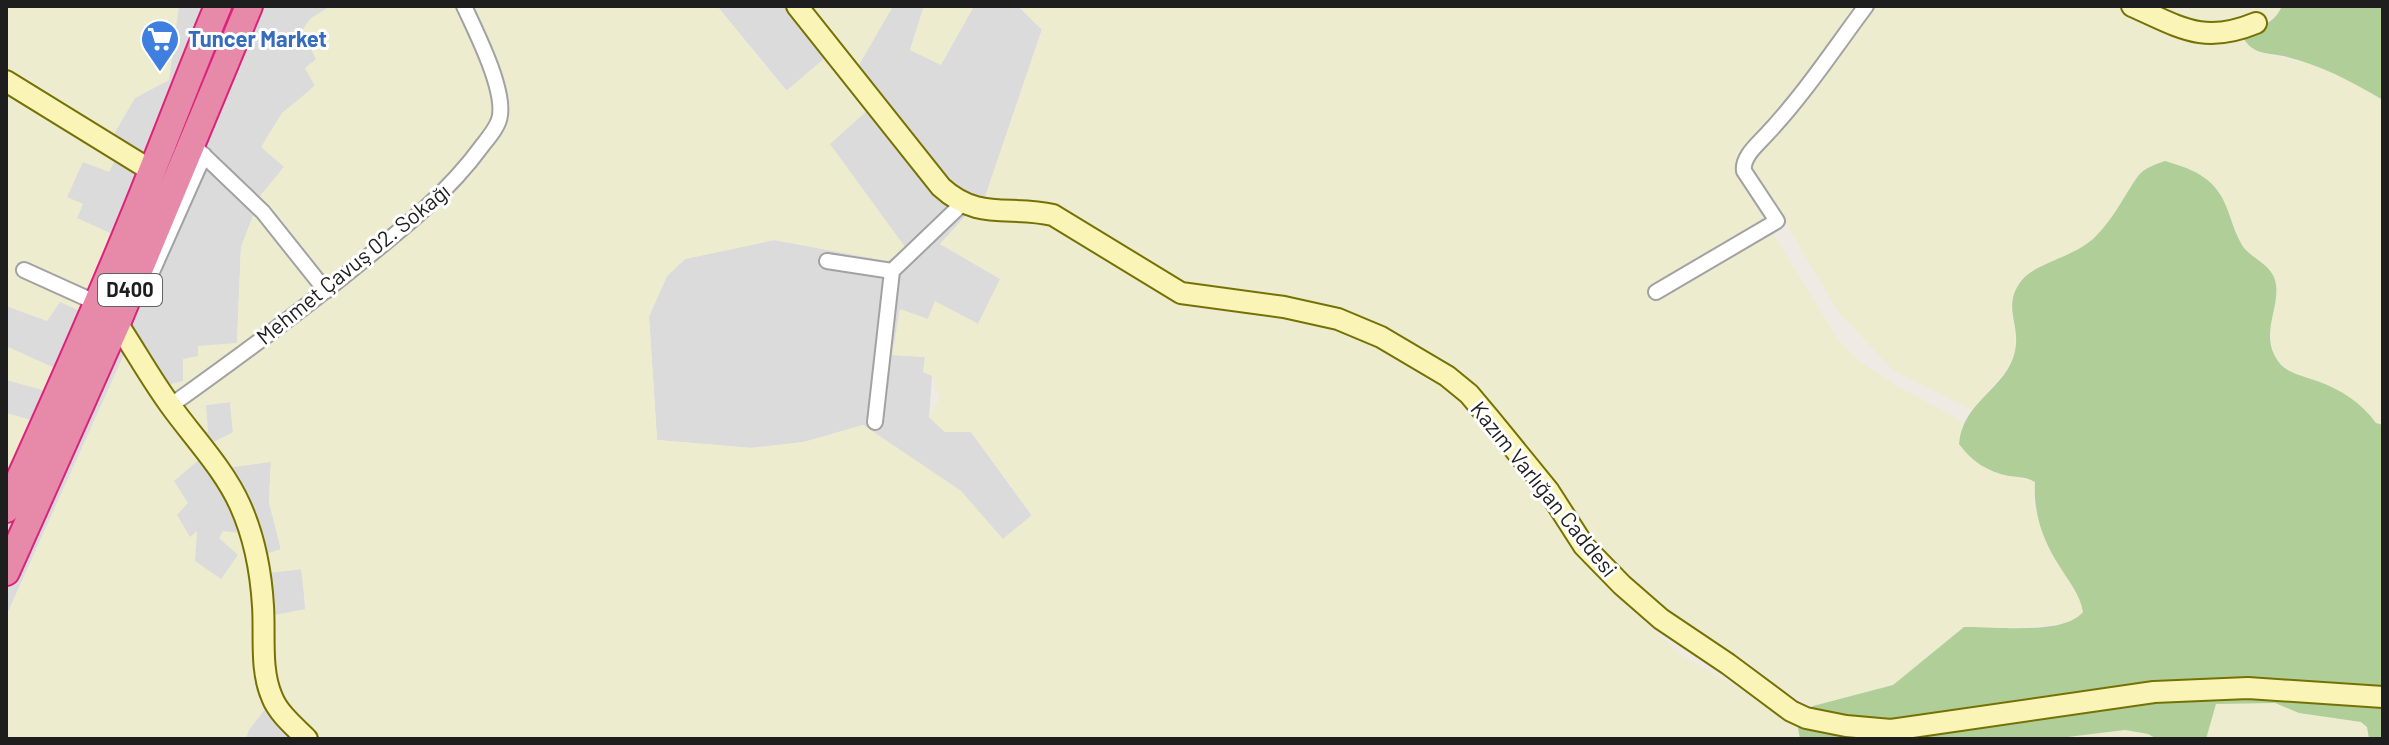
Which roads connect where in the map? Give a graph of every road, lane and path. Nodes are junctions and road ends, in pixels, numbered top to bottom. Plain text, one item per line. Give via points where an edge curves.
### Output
1 (218, 6) edge
2 (249, 6) edge
3 (464, 6) edge
4 (797, 6) edge
5 (1866, 6) edge
6 (2132, 6) edge
7 (2256, 23) dead end
8 (6, 81) edge
9 (198, 150) junction
10 (152, 171) junction
11 (963, 203) junction
12 (827, 261) dead end
13 (24, 270) dead end
14 (892, 271) junction
15 (326, 291) junction
16 (1656, 292) dead end
17 (97, 303) junction
18 (120, 329) junction
19 (170, 406) junction
20 (875, 422) dead end
21 (6, 509) edge
22 (6, 572) edge
23 (2383, 697) edge
24 (307, 739) edge

1 - 10 highway, D400
2 - 9 highway, D400
3 - 15 street, Mehmet Çavuş 02. Sokağı via 500,103 495,129 432,203
4 - 11 street, Kazım Varlığan Caddesi via 941,187
5 - 16 street via 1743,165 1777,221
6 - 7 street via 2210,35
8 - 10 street
9 - 15 street via 263,212
9 - 18 highway, D400
10 - 17 highway, D400
11 - 14 street
11 - 23 street, Kazım Varlığan Caddesi via 991,211 1053,215 1181,293 1338,319 1421,359 1469,394 1548,490 1584,546 1622,585 1661,619 1806,718 1891,730 2154,692 2248,688
12 - 14 street
13 - 17 street
14 - 20 street
15 - 19 street, Mehmet Çavuş 02. Sokağı
17 - 21 highway, D400
18 - 19 street
18 - 22 highway, D400
19 - 24 street via 240,504 259,579 272,698

